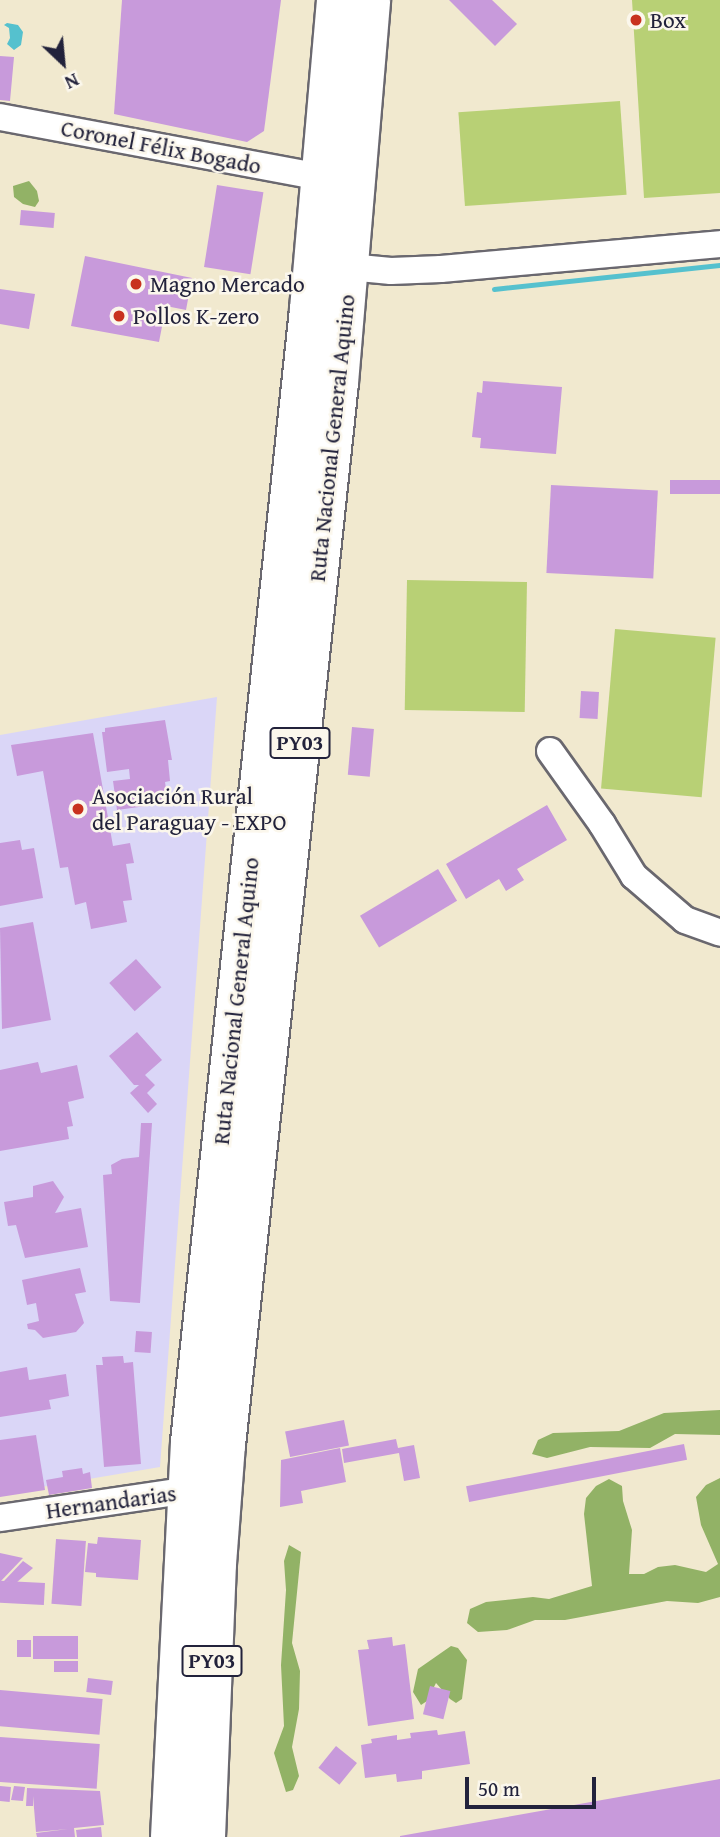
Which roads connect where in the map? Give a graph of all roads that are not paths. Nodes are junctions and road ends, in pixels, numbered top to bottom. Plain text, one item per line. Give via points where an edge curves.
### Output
1 (336, 0) edge
2 (371, 0) edge
3 (0, 117) edge
4 (321, 177) junction
5 (720, 244) edge
6 (349, 267) junction
7 (550, 751) dead end
8 (720, 933) edge
9 (205, 1488) junction
10 (0, 1518) edge
11 (170, 1837) edge
12 (206, 1837) edge

1 - 4 highway, Ruta Nacional General Aquino / PY03
2 - 6 highway, Ruta Nacional General Aquino / PY03
3 - 4 street, Coronel Félix Bogado
4 - 9 highway, Ruta Nacional General Aquino / PY03
5 - 6 street via 441,269
6 - 9 highway, Ruta Nacional General Aquino / PY03
7 - 8 street via 634,876 685,920
9 - 10 street, Hernandarias
9 - 11 highway, Ruta Nacional General Aquino / PY03
9 - 12 highway, Ruta Nacional General Aquino / PY03

